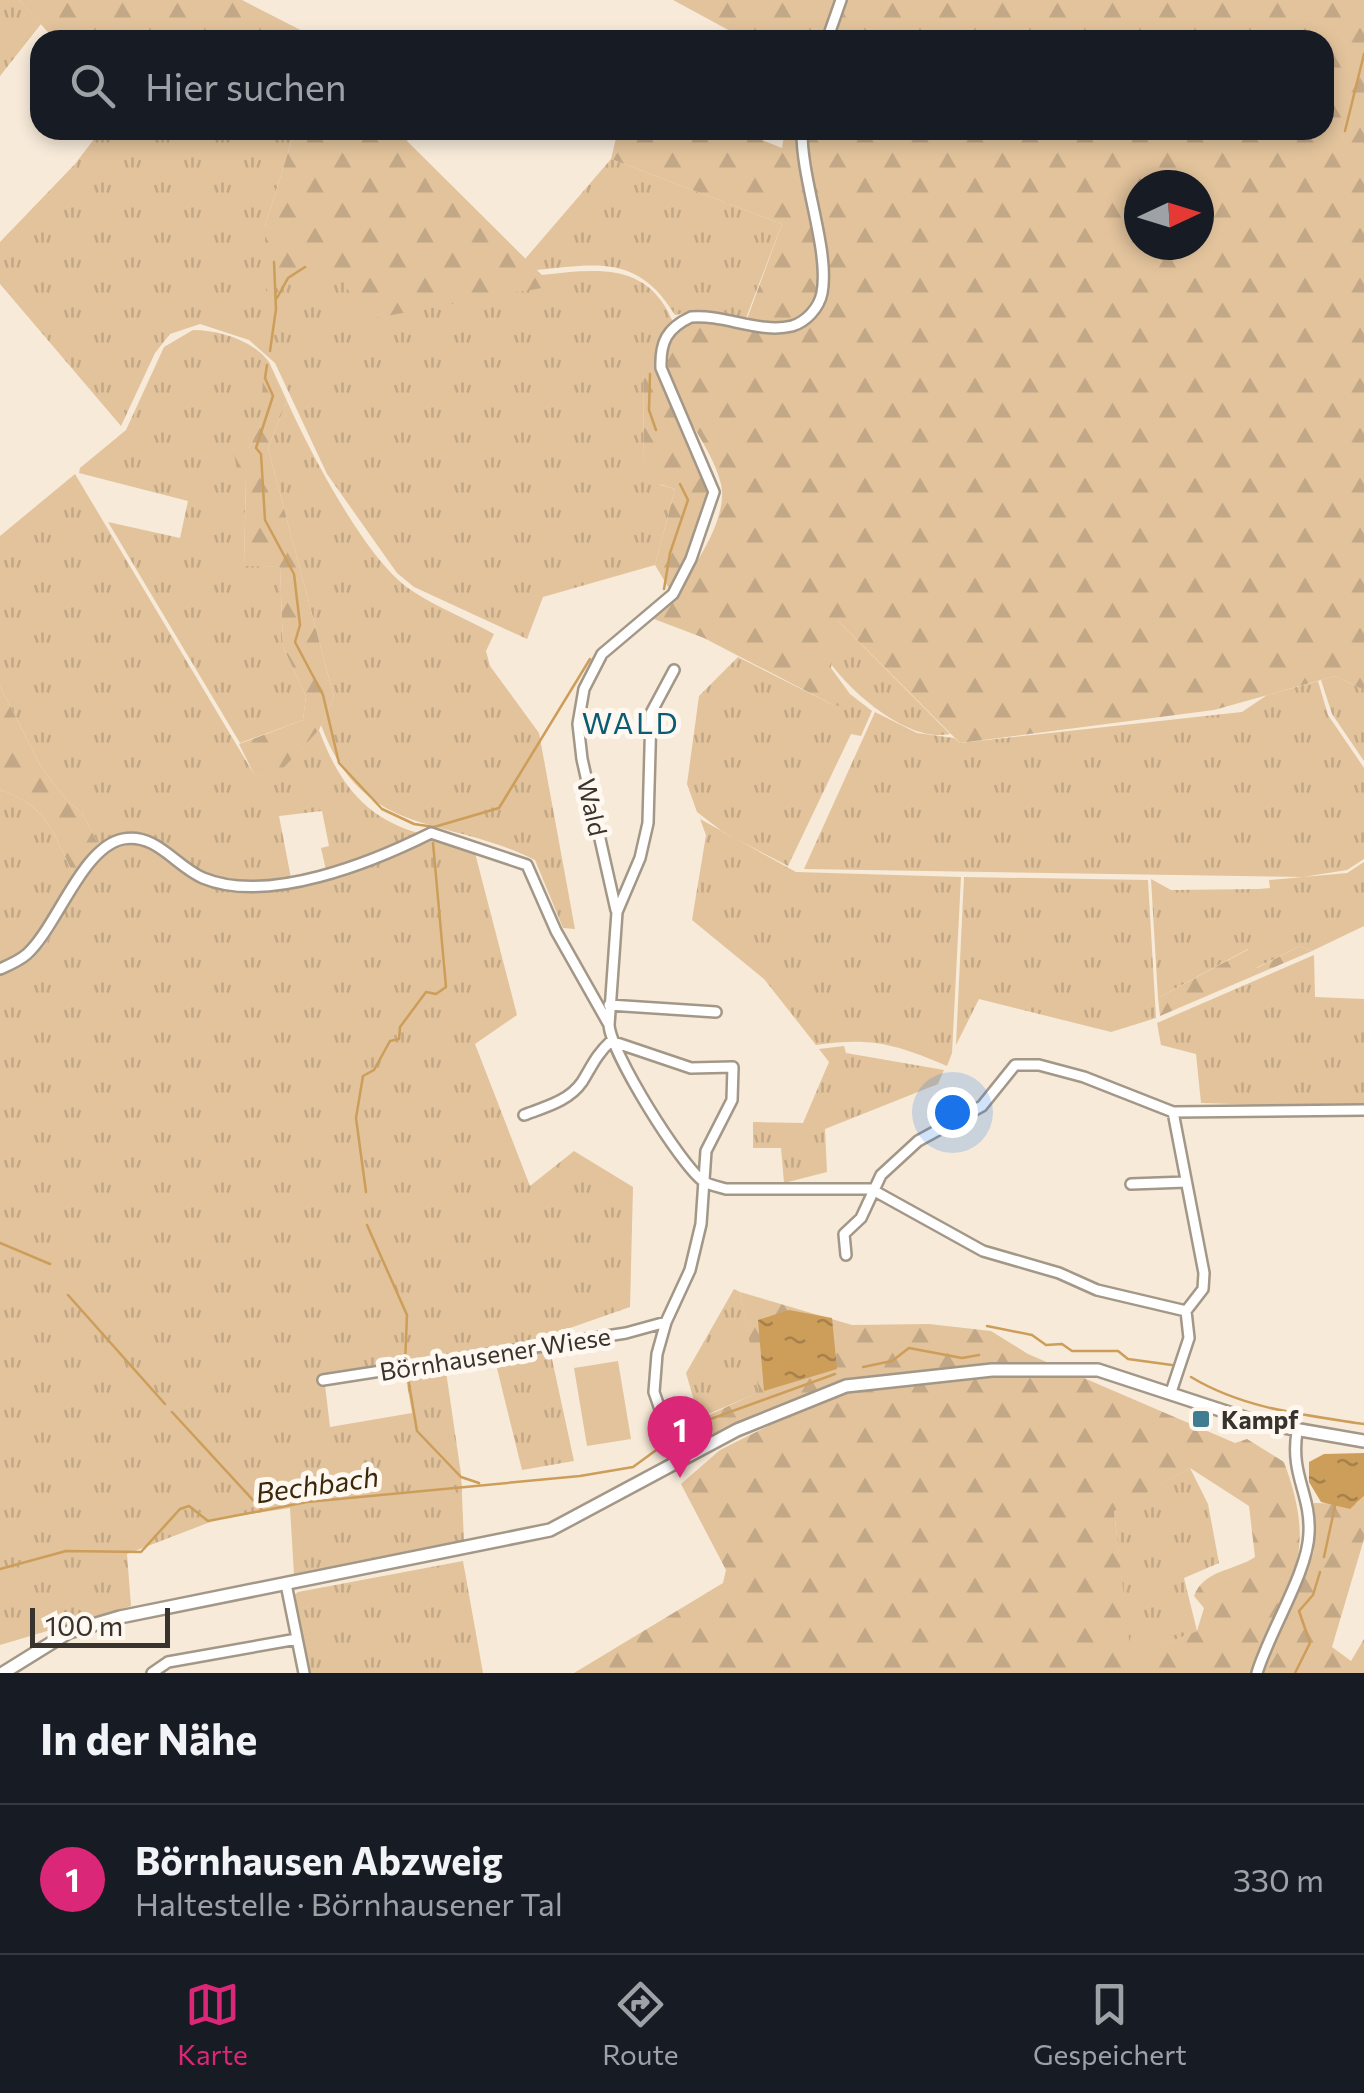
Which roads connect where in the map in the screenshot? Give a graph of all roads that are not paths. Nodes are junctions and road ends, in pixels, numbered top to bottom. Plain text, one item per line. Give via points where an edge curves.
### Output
1 (841, 0) edge
2 (831, 30) edge
3 (802, 140) edge
4 (674, 670) dead end
5 (617, 912) junction
6 (0, 969) edge
7 (609, 1005) junction
8 (716, 1012) dead end
9 (610, 1025) junction
10 (610, 1041) junction
11 (1364, 1110) edge
12 (1173, 1112) junction
13 (524, 1115) dead end
14 (705, 1182) junction
15 (1186, 1182) junction
16 (1131, 1184) dead end
17 (871, 1189) junction
18 (846, 1254) dead end
19 (1186, 1310) junction
20 (666, 1322) junction
21 (324, 1380) dead end
22 (1167, 1390) junction
23 (1298, 1432) junction
24 (1364, 1441) edge
25 (679, 1464) junction
26 (286, 1584) junction
27 (297, 1638) junction
28 (2, 1673) edge
29 (152, 1673) edge
30 (304, 1673) edge
31 (1258, 1673) edge

1 - 2 street
3 - 5 street, Wald via 821,271 822,295 814,309 805,321 780,328 691,317 666,335 660,351 661,368 714,492 673,594 602,654 584,689 582,759
4 - 5 street, Wald via 650,713 648,823
5 - 7 street
6 - 9 street via 24,957 101,850 121,839 155,844 204,878 274,884 369,863 430,833 527,865
7 - 8 street
7 - 9 street
9 - 10 street
10 - 13 street via 567,1098
10 - 14 street
10 - 14 street via 691,1068 733,1067 732,1100 710,1136
11 - 12 street
12 - 15 street
12 - 17 street via 1084,1077 1015,1065 982,1106 918,1141
14 - 17 street via 745,1190
14 - 20 street via 690,1270
15 - 16 street
15 - 19 street via 1204,1272 1203,1289
17 - 18 street via 861,1218 844,1234
17 - 19 street via 983,1251 1097,1290
19 - 22 street via 1189,1338
20 - 21 street, Börnhausener Wiese
20 - 25 street via 654,1392
22 - 23 main road
22 - 25 main road via 1069,1367 846,1386 737,1430
23 - 24 main road
23 - 31 street via 1295,1470 1309,1518 1305,1560
25 - 26 main road via 550,1530
26 - 27 street
26 - 28 main road via 69,1632
27 - 29 street via 168,1662
27 - 30 street

